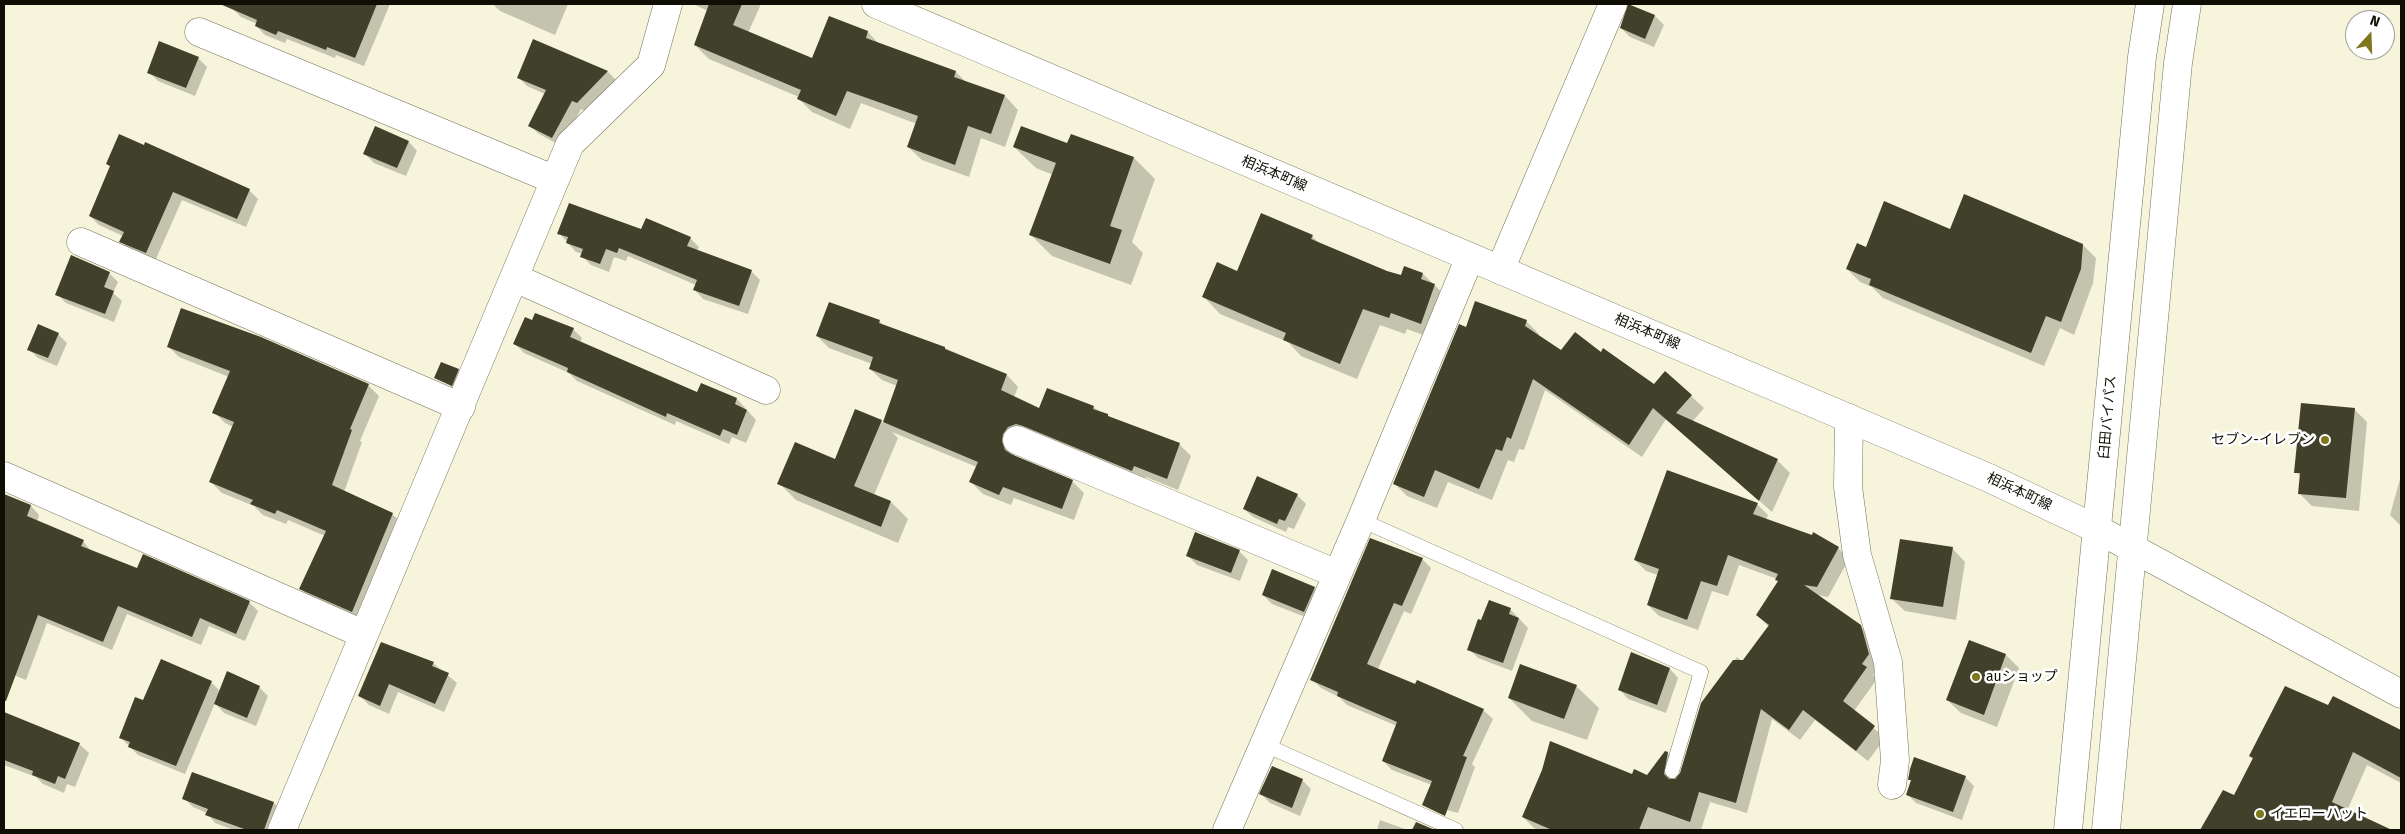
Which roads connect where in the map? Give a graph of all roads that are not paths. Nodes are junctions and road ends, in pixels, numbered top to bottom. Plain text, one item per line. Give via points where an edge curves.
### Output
1 (668, 4) edge
2 (876, 4) edge
3 (1613, 4) edge
4 (2150, 4) edge
5 (2187, 4) edge
6 (199, 32) dead end
7 (555, 180) junction
8 (81, 242) dead end
9 (1470, 257) junction
10 (1500, 270) junction
11 (514, 278) junction
12 (766, 390) dead end
13 (461, 407) junction
14 (1849, 418) junction
15 (1017, 440) dead end
16 (4, 476) edge
17 (1361, 520) junction
18 (2097, 529) junction
19 (2132, 548) junction
20 (1337, 574) junction
21 (363, 634) junction
22 (2401, 694) edge
23 (1263, 744) junction
24 (1672, 771) dead end
25 (1892, 785) dead end
26 (282, 830) edge
27 (1226, 830) edge
28 (1456, 830) edge
29 (2068, 830) edge
30 (2106, 830) edge

1 - 7 main road via 651,65 570,144
2 - 9 main road, 相浜本町線
3 - 10 main road
4 - 18 main road, 臼田バイパス via 2141,67
5 - 19 main road via 2178,63
6 - 7 main road
7 - 11 main road
8 - 13 main road
9 - 10 main road, 相浜本町線
9 - 17 main road
10 - 14 main road, 相浜本町線
11 - 12 main road
11 - 13 main road
13 - 21 main road
14 - 18 main road, 相浜本町線
14 - 25 main road via 1848,488 1857,555 1888,662 1895,760
15 - 20 main road
16 - 21 main road
17 - 20 main road
17 - 24 lane via 1701,672
18 - 19 main road, 相浜本町線
18 - 29 main road, 臼田バイパス
19 - 22 main road, 相浜本町線
19 - 30 main road
20 - 23 main road
21 - 26 main road
23 - 27 main road
23 - 28 lane

